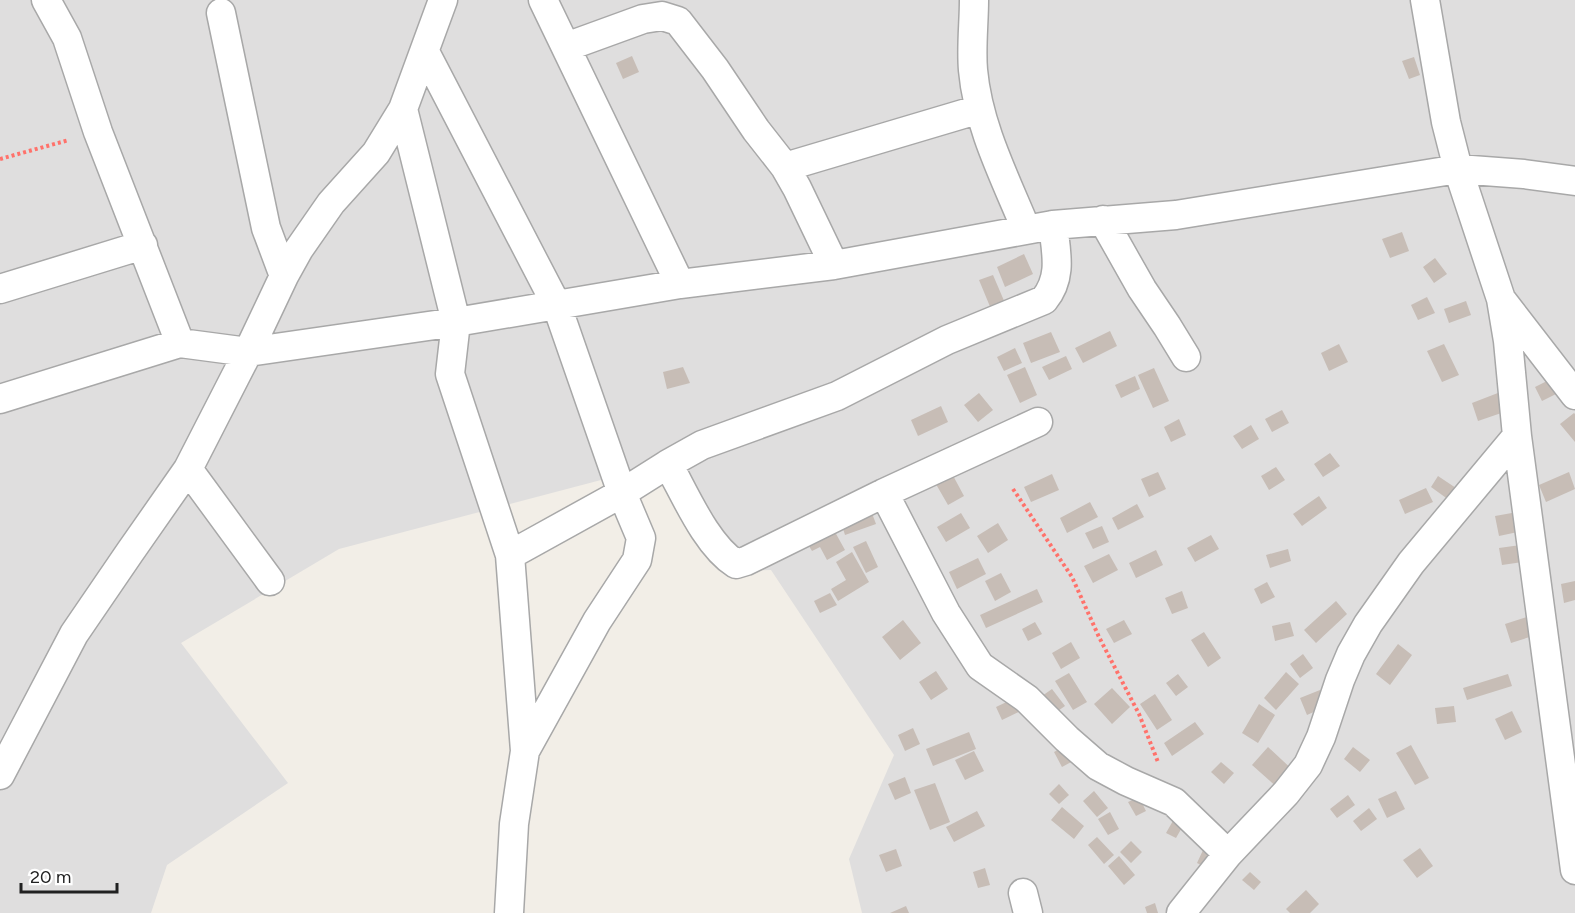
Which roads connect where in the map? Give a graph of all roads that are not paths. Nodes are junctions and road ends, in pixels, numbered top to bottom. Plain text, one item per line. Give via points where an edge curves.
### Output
1 (46, 0) edge
2 (442, 0) edge
3 (543, 0) edge
4 (974, 0) edge
5 (1425, 0) edge
6 (221, 13) dead end
7 (566, 47) junction
8 (425, 52) junction
9 (403, 109) junction
10 (980, 109) junction
11 (785, 167) junction
12 (1458, 169) junction
13 (1575, 181) edge
14 (1102, 220) junction
15 (1053, 225) junction
16 (1026, 229) junction
17 (143, 245) junction
18 (834, 265) junction
19 (284, 276) junction
20 (680, 284) junction
21 (0, 289) edge
22 (1501, 299) junction
23 (557, 306) junction
24 (456, 322) junction
25 (180, 343) junction
26 (248, 352) junction
27 (1186, 357) dead end
28 (1575, 395) edge
29 (0, 399) edge
30 (1038, 422) dead end
31 (1517, 436) junction
32 (668, 464) junction
33 (188, 469) junction
34 (622, 493) junction
35 (884, 493) junction
36 (510, 555) junction
37 (270, 580) dead end
38 (1567, 743) edge
39 (525, 751) junction
40 (0, 775) edge
41 (1228, 854) junction
42 (1575, 870) edge
43 (509, 913) edge
44 (1181, 913) edge

1 - 17 street via 68,38
2 - 8 street
3 - 7 street
4 - 10 street via 973,70
5 - 12 street
6 - 19 street via 266,228
7 - 11 street via 643,19 662,16 678,21
7 - 20 street
8 - 9 street
8 - 23 street
9 - 19 street via 376,153 331,203
9 - 24 street
10 - 11 street
10 - 16 street
11 - 18 street
12 - 13 street
12 - 14 street via 1176,215
12 - 22 street
14 - 15 street
14 - 27 street
15 - 16 street
15 - 32 street via 1058,267 1052,290 1044,300 947,340 837,396 702,445
16 - 18 street
17 - 21 street
17 - 25 street
18 - 20 street
19 - 26 street
20 - 23 street
22 - 28 street
22 - 31 street
23 - 24 street
23 - 34 street
24 - 26 street
24 - 36 street via 450,374
25 - 26 street
25 - 29 street
26 - 33 street
30 - 35 street
31 - 38 street
31 - 41 street via 1412,563 1368,624 1340,680 1322,737 1308,765
32 - 34 street
32 - 35 street via 706,533 736,564
33 - 37 street
33 - 40 street via 74,634
34 - 36 street
34 - 39 street via 641,538 637,560 597,621
35 - 41 street via 946,613 980,666 1027,699 1098,766 1174,802
36 - 39 street
38 - 42 street
39 - 43 street via 514,824
41 - 44 street

